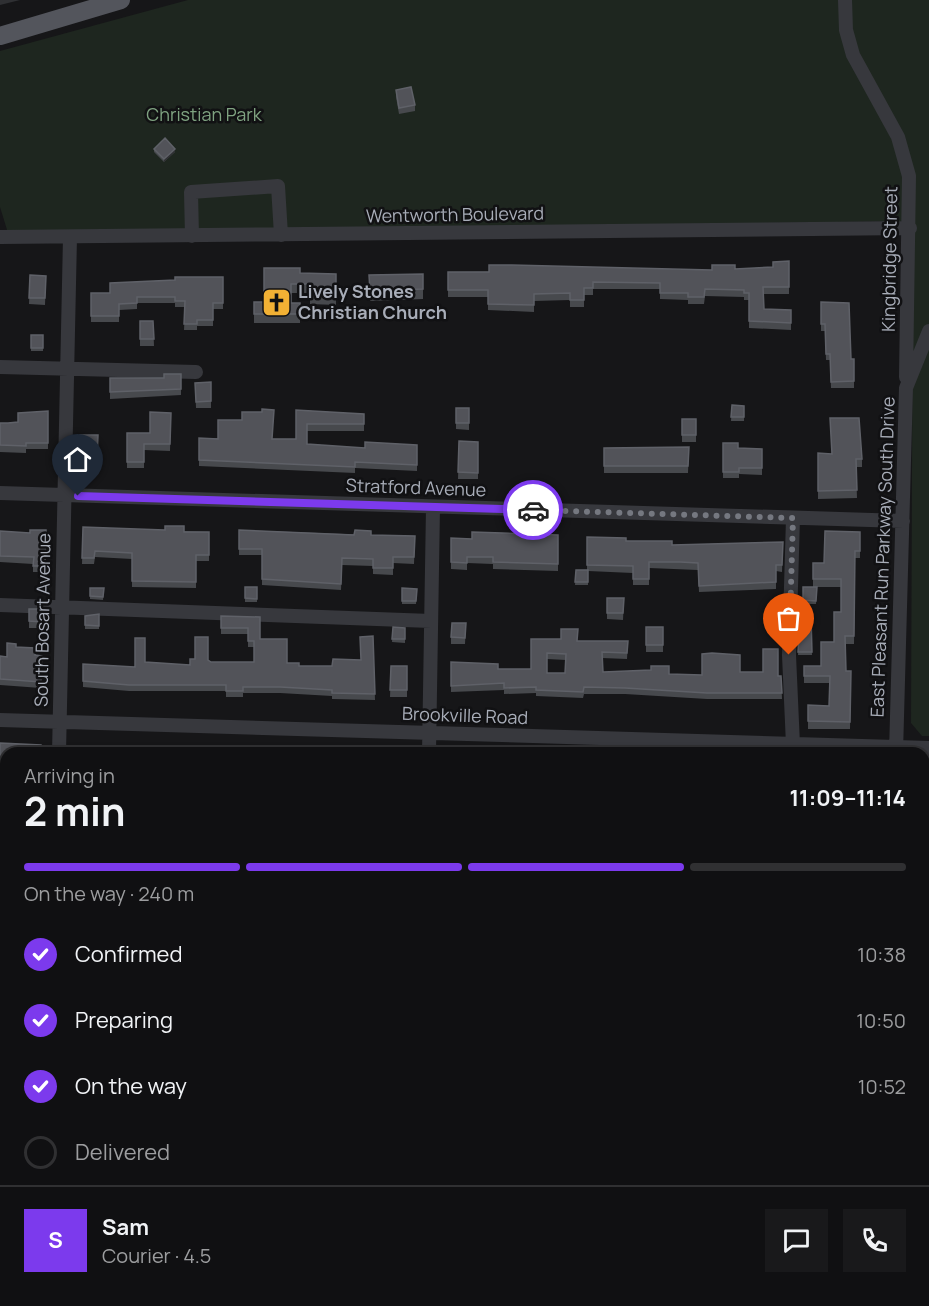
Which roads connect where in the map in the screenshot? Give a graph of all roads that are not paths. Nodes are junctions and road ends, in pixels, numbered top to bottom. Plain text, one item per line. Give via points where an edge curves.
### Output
1 (121, 0) edge
2 (845, 0) edge
3 (0, 36) edge
4 (910, 228) junction
5 (281, 235) junction
6 (192, 236) junction
7 (0, 237) edge
8 (70, 237) junction
9 (929, 331) edge
10 (0, 367) edge
11 (67, 370) junction
12 (196, 372) dead end
13 (906, 388) junction
14 (0, 493) edge
15 (64, 495) junction
16 (433, 507) junction
17 (793, 518) junction
18 (903, 521) junction
19 (0, 605) edge
20 (62, 608) junction
21 (431, 621) junction
22 (0, 720) edge
23 (59, 722) junction
24 (429, 733) junction
25 (793, 745) junction
26 (58, 747) edge
27 (429, 747) edge
28 (827, 747) edge
29 (896, 747) edge

1 - 3 main road
2 - 4 street, Kingbridge Street via 846,30 853,55 898,137 908,165
4 - 5 street, Wentworth Boulevard
4 - 13 street, Kingbridge Street
5 - 6 street, Wentworth Boulevard
5 - 6 street via 278,186 190,192
6 - 8 street, Wentworth Boulevard
7 - 8 street, Wentworth Boulevard
8 - 11 street, South Bosart Avenue
9 - 13 street, East Pleasant Run Parkway South Drive
10 - 11 street
11 - 12 street
11 - 15 street, South Bosart Avenue
13 - 18 street, East Pleasant Run Parkway South Drive
14 - 15 street, Stratford Avenue
15 - 16 street, Stratford Avenue
15 - 20 street, South Bosart Avenue
16 - 17 street, Stratford Avenue
16 - 21 street
17 - 18 street, Stratford Avenue
17 - 25 street via 789,655
18 - 29 street, East Pleasant Run Parkway South Drive
19 - 20 street
20 - 21 street
20 - 23 street, South Bosart Avenue
21 - 24 street
22 - 23 street, Brookville Road
23 - 24 street, Brookville Road
23 - 26 street, South Bosart Avenue
24 - 25 street, Brookville Road
24 - 27 street
25 - 28 street, Brookville Road

